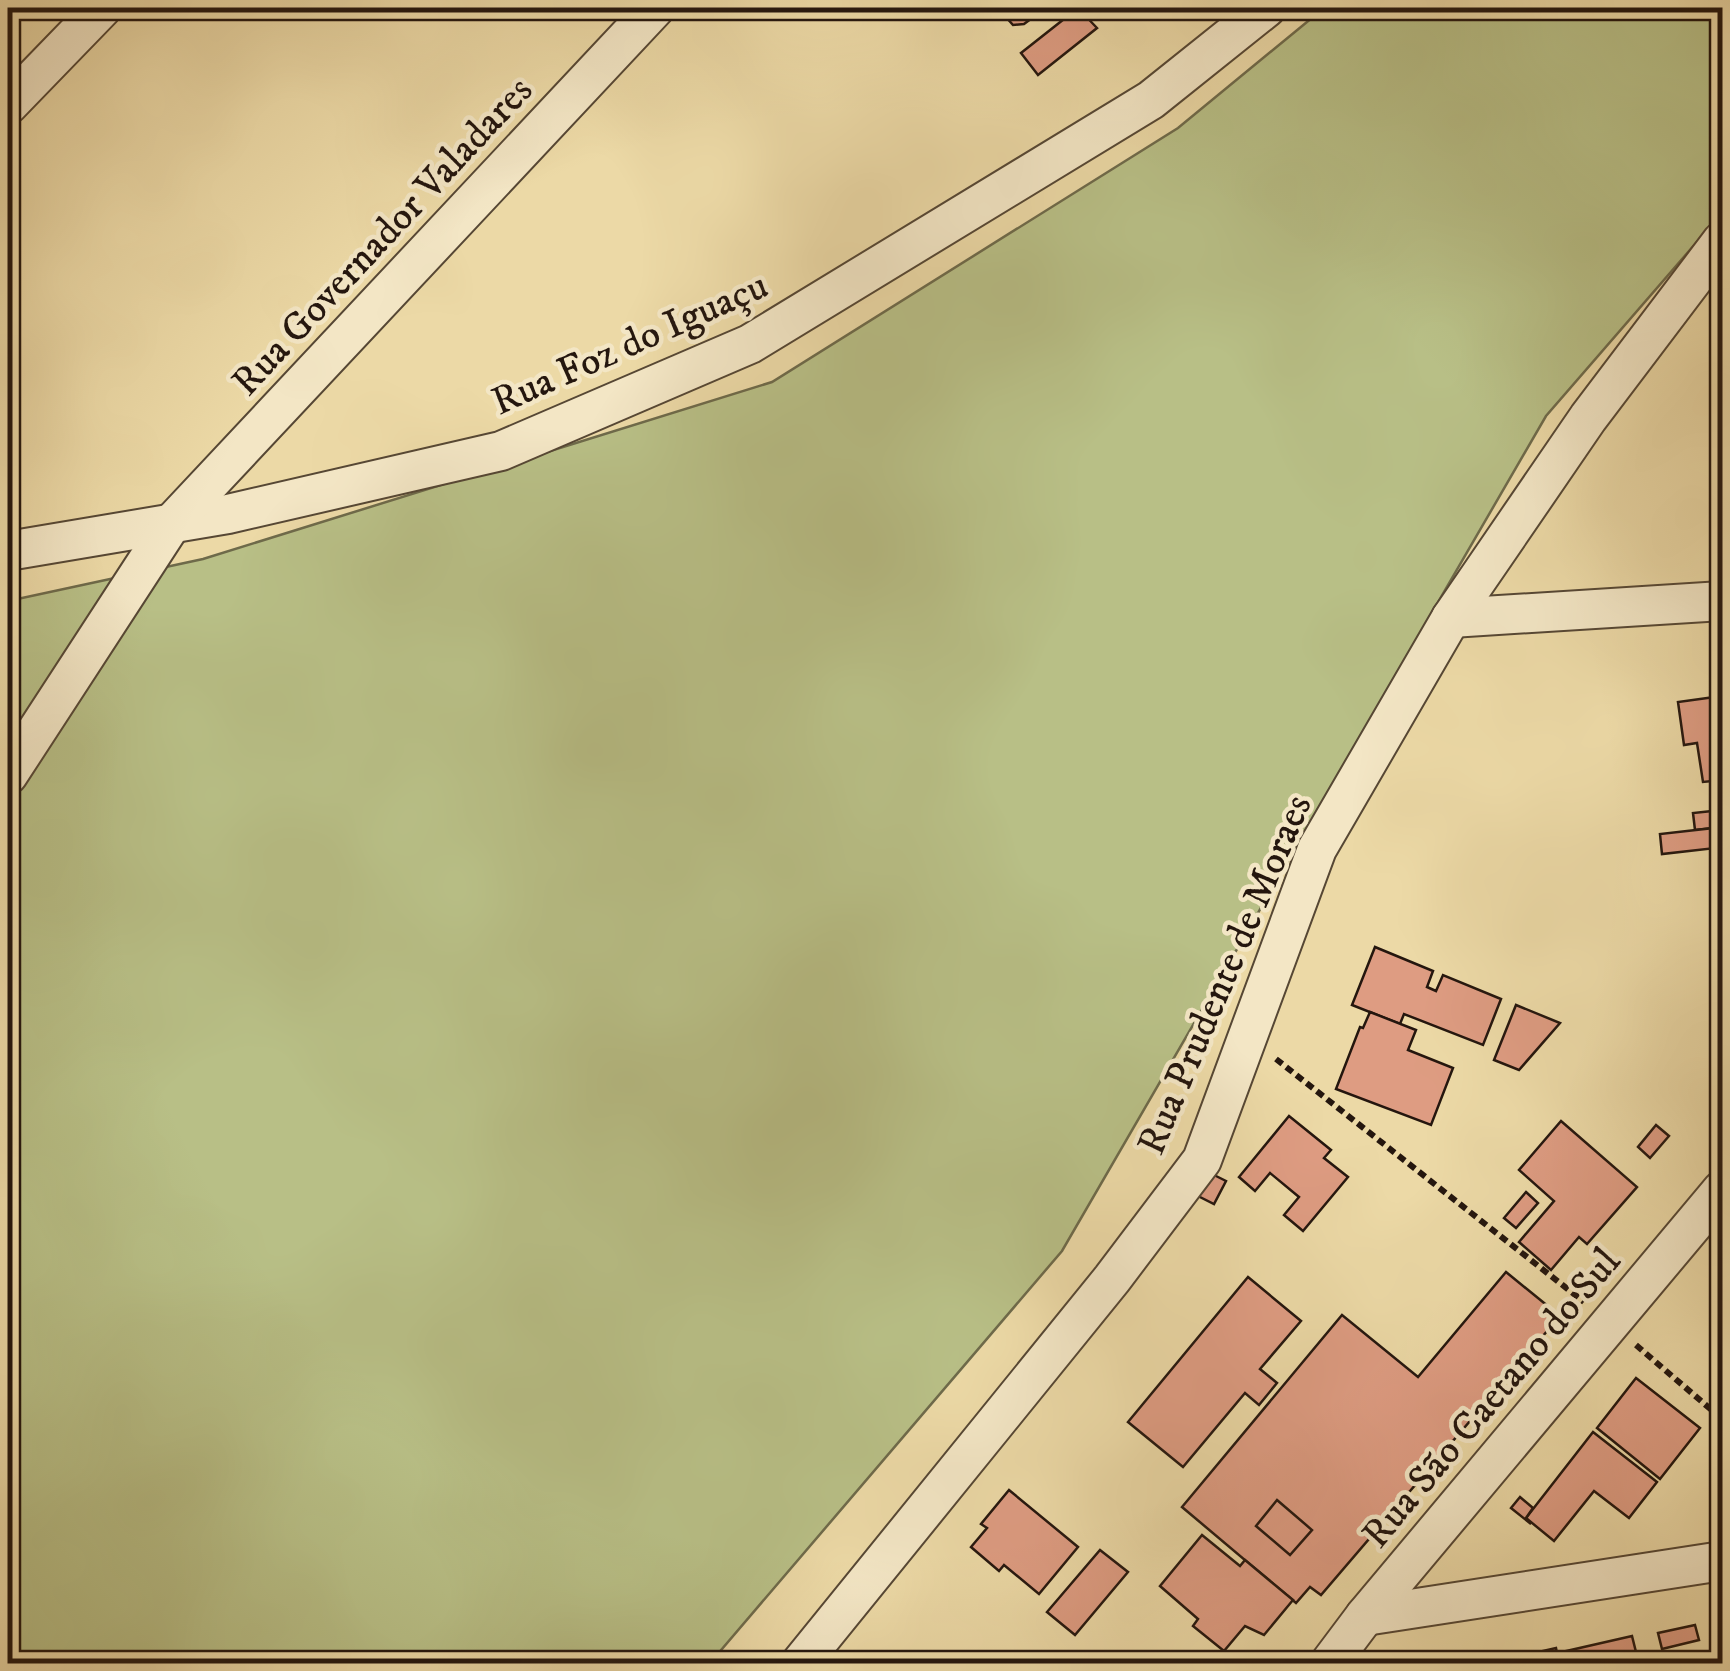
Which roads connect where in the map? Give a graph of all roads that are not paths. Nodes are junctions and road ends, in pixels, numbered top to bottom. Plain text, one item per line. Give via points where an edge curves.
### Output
1 (102, 8) edge
2 (654, 8) edge
3 (1266, 8) edge
4 (8, 106) edge
5 (1722, 241) edge
6 (172, 524) junction
7 (8, 551) edge
8 (1722, 601) edge
9 (1451, 618) junction
10 (8, 775) edge
11 (1722, 1190) edge
12 (1722, 1561) edge
13 (1365, 1616) junction
14 (800, 1664) edge
15 (1329, 1664) edge

1 - 4 street
2 - 6 street, Rua Governador Valadares
3 - 6 street, Rua Foz do Iguaçu via 1152,100 750,344 501,451
5 - 9 street, Rua Prudente de Moraes via 1588,418
6 - 7 street, Rua Foz do Iguaçu
6 - 10 street, Rua Governador Valadares
8 - 9 street
9 - 14 street, Rua Prudente de Moraes via 1318,849 1202,1160
11 - 13 street, Rua São Caetano do Sul
12 - 13 street
13 - 15 street, Rua São Caetano do Sul

